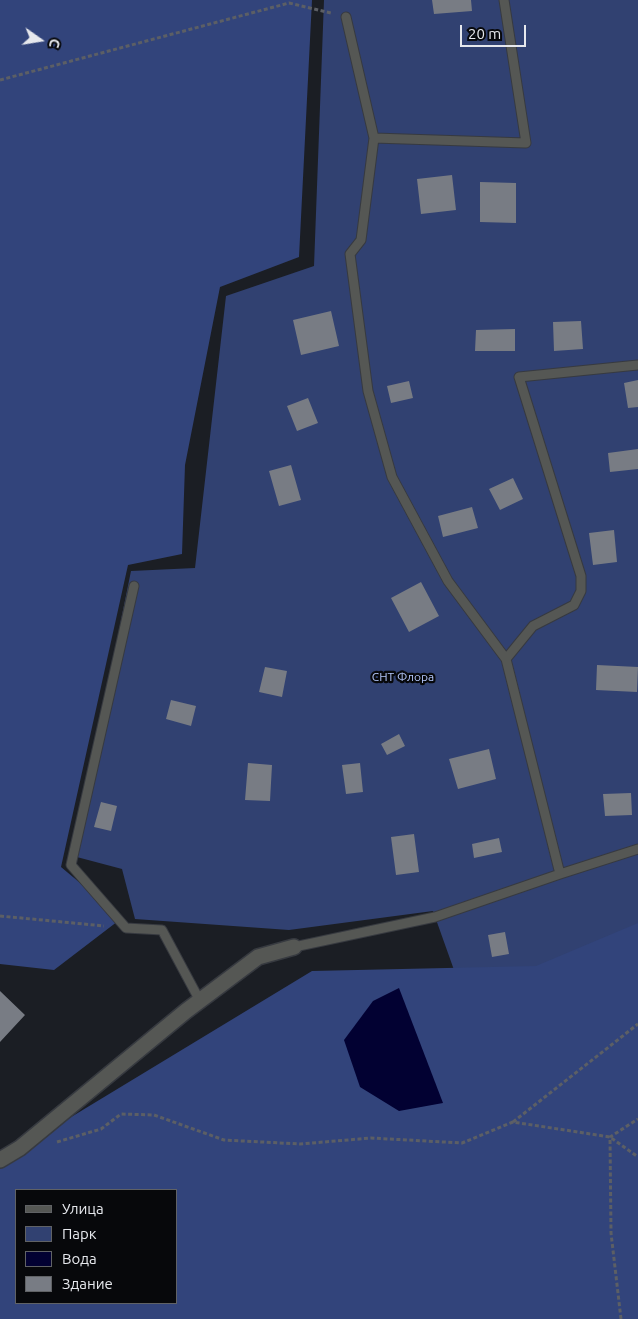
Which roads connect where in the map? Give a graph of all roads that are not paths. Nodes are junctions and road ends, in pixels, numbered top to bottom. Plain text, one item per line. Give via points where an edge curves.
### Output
1 (504, 0) edge
2 (346, 17) road end
3 (374, 138) junction
4 (638, 365) edge
5 (134, 586) dead end
6 (506, 659) junction
7 (638, 849) edge
8 (560, 874) junction
9 (294, 946) joint
10 (200, 1001) junction
11 (0, 1160) edge

1 - 3 lane via 526,143
2 - 3 lane
3 - 6 lane via 361,240 350,254 368,391 392,477 448,582
4 - 6 lane via 519,377 581,576 581,591 574,604 533,626
5 - 10 lane via 71,865 126,928 162,930
6 - 8 lane
7 - 8 lane
8 - 9 lane via 435,917
9 - 10 street via 258,957
10 - 11 street via 20,1148

